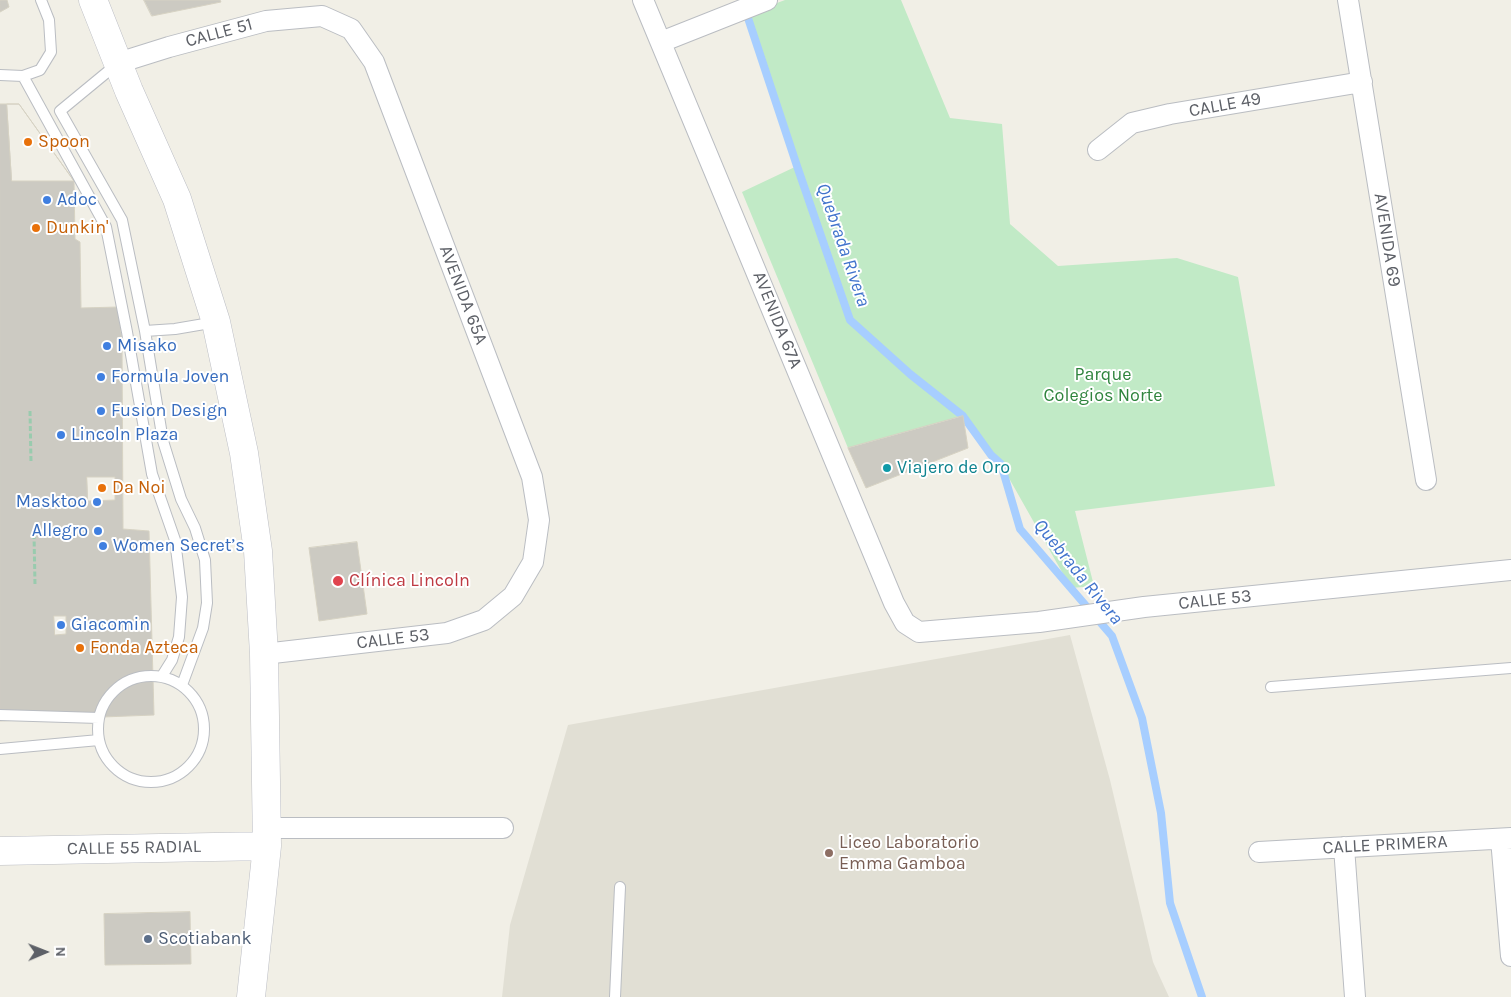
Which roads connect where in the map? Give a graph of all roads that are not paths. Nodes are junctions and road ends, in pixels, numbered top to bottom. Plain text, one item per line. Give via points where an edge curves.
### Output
1 (41, 0) edge
2 (93, 0) edge
3 (643, 0) edge
4 (1348, 0) edge
5 (765, 1) edge
6 (322, 16) joint
7 (661, 42) junction
8 (118, 63) junction
9 (0, 75) edge
10 (23, 76) junction
11 (1362, 82) junction
12 (1098, 150) dead end
13 (216, 322) junction
14 (145, 331) junction
15 (1426, 480) dead end
16 (1511, 570) edge
17 (512, 596) joint
18 (919, 632) joint
19 (264, 654) junction
20 (1511, 668) edge
21 (162, 676) junction
22 (182, 685) junction
23 (1271, 688) dead end
24 (0, 715) edge
25 (99, 718) junction
26 (99, 740) junction
27 (0, 749) edge
28 (503, 828) dead end
29 (267, 837) junction
30 (1506, 838) edge
31 (1344, 848) junction
32 (0, 851) edge
33 (1259, 852) dead end
34 (620, 887) dead end
35 (1511, 956) edge
36 (250, 997) edge
37 (615, 997) edge
38 (1355, 997) edge

1 - 10 lane via 49,20 51,52 40,70
2 - 8 main road
3 - 7 street, AVENIDA 67A
4 - 11 street, AVENIDA 69
5 - 7 street
6 - 8 street, CALLE 51 via 266,21
6 - 17 street, AVENIDA 65A via 351,29 374,62 532,477 539,520 533,562
7 - 18 street, AVENIDA 67A via 894,603 904,622
8 - 13 main road via 177,199
8 - 14 lane via 60,111 122,220
9 - 10 lane
10 - 21 lane via 106,227 152,474 175,540 182,597 179,637 172,660
11 - 12 street, CALLE 49 via 1132,123
11 - 15 street, AVENIDA 69
13 - 14 lane
13 - 19 main road via 244,453 258,551
14 - 22 lane via 163,441 205,560 207,603 203,628
16 - 18 street, CALLE 53 via 1144,607 1039,622
17 - 19 street, CALLE 53 via 484,620 447,632
19 - 29 main road
20 - 23 lane
21 - 22 lane
21 - 25 lane via 130,680 116,689 105,702
22 - 26 lane via 194,697 202,713 204,730 201,747 193,761 180,773 165,780 148,782 131,778 105,756
24 - 25 lane
25 - 26 lane
26 - 27 lane
28 - 29 street
29 - 32 main road, CALLE 55 RADIAL
29 - 36 main road
30 - 31 street, CALLE PRIMERA
30 - 35 street
31 - 33 street, CALLE PRIMERA
31 - 38 street
34 - 37 lane

